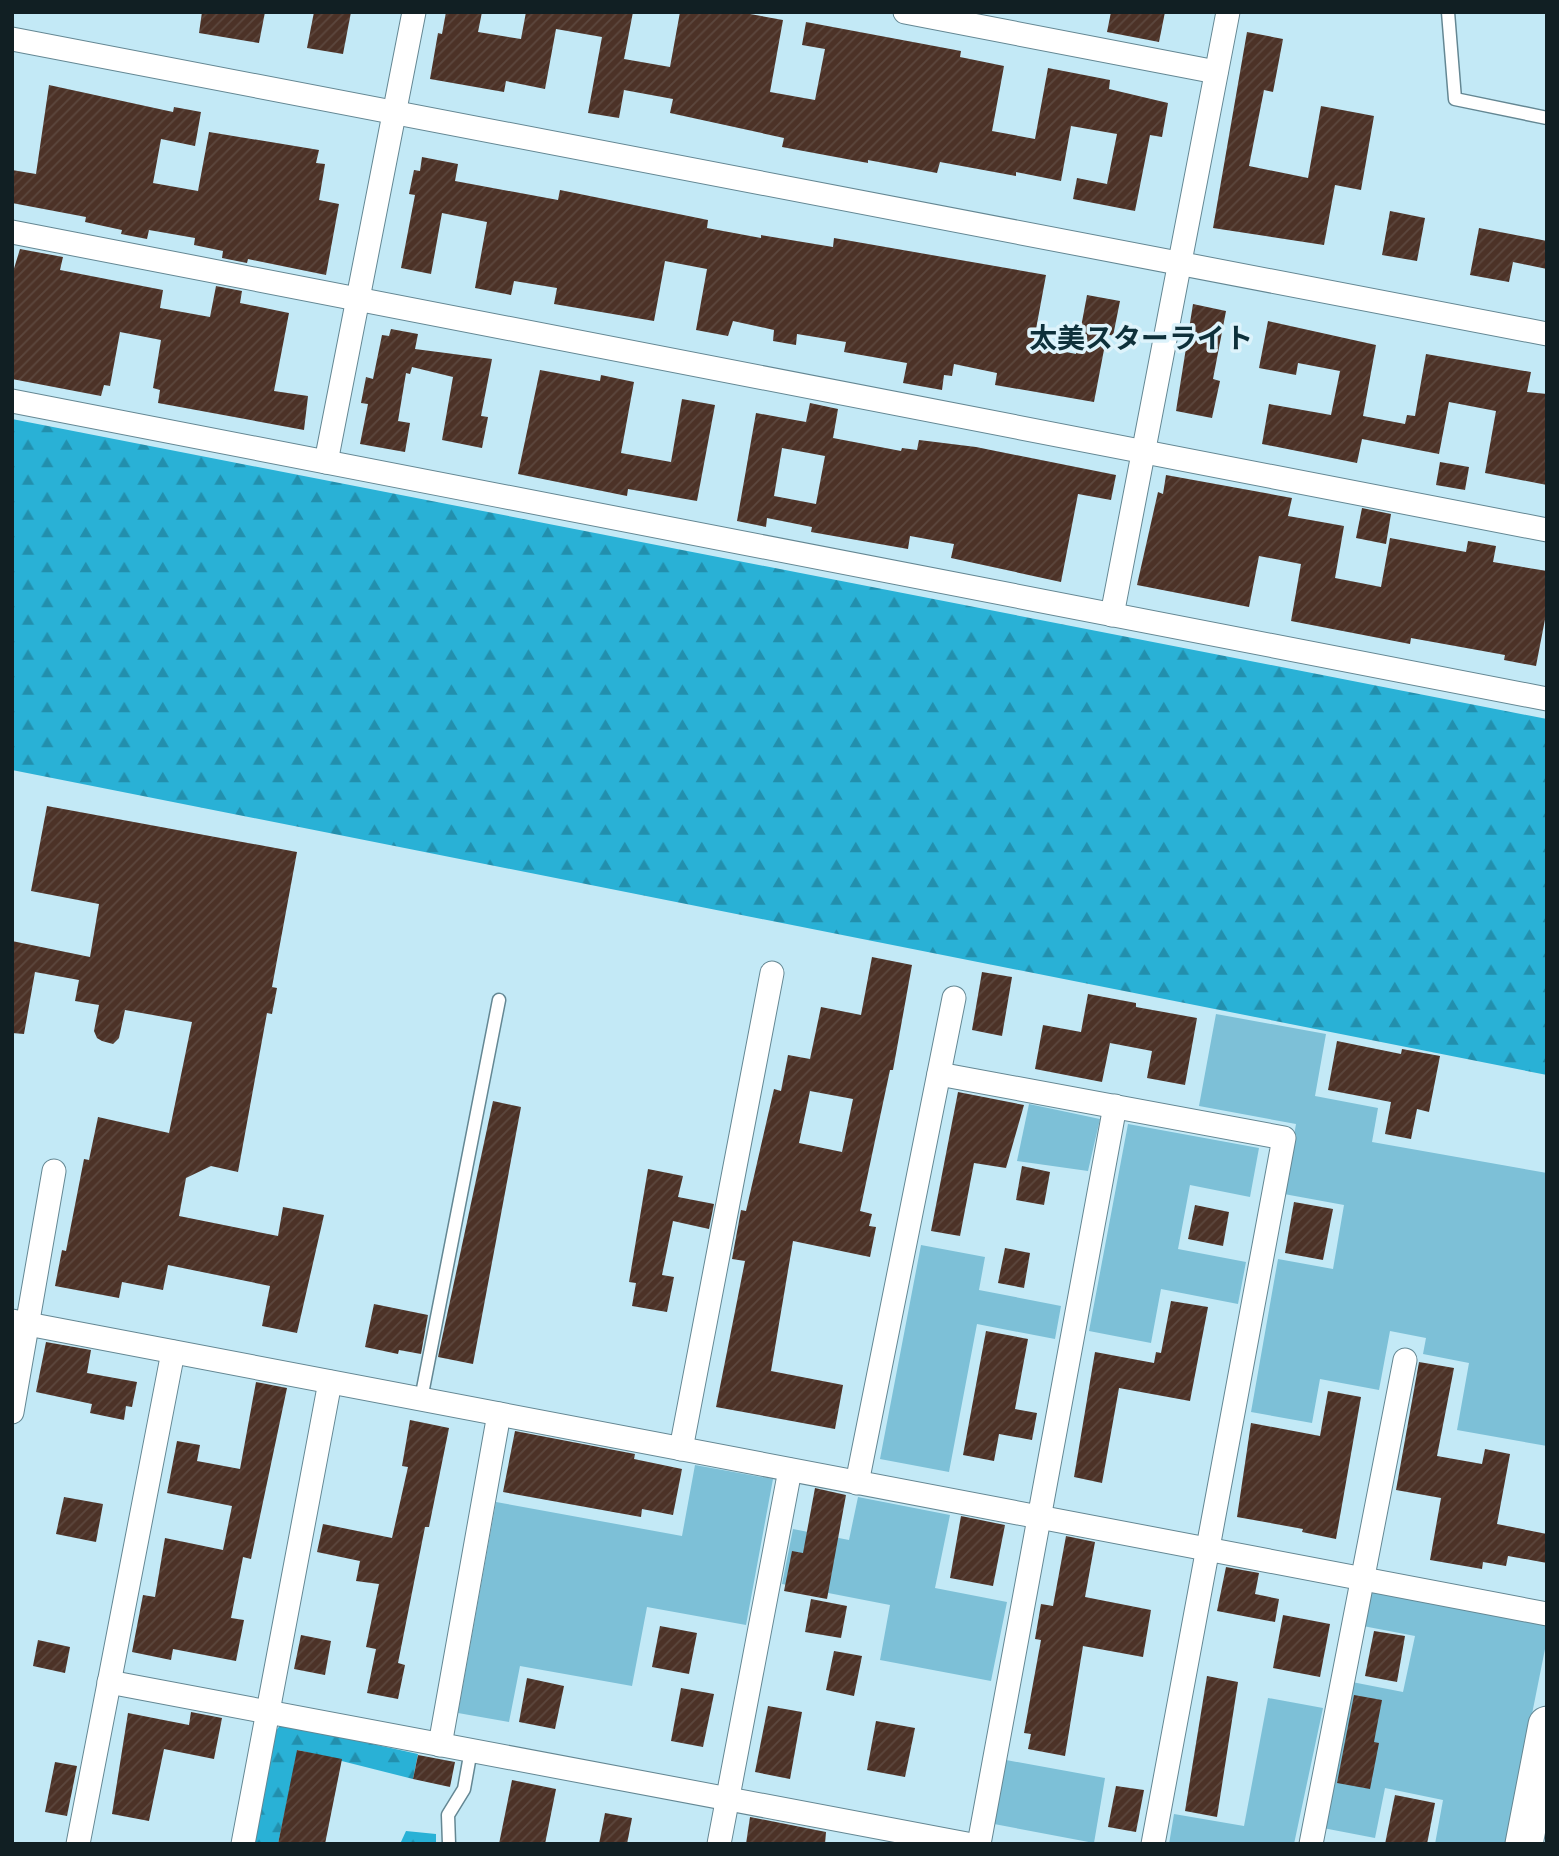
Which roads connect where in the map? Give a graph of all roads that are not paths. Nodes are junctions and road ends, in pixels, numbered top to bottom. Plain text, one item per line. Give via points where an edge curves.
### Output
1 (414, 12) edge
2 (905, 12) edge
3 (1228, 12) edge
4 (1448, 12) edge
5 (12, 39) edge
6 (1216, 72) junction
7 (395, 113) junction
8 (1547, 118) edge
9 (12, 232) edge
10 (1180, 263) junction
11 (358, 299) junction
12 (1547, 334) edge
13 (12, 401) edge
14 (1144, 451) junction
15 (326, 462) junction
16 (1547, 530) edge
17 (1112, 615) junction
18 (1547, 699) edge
19 (772, 973) dead end
20 (954, 998) dead end
21 (499, 1000) dead end
22 (939, 1074) junction
23 (1115, 1106) junction
24 (54, 1171) dead end
25 (20, 1323) edge
26 (173, 1352) junction
27 (1405, 1360) dead end
28 (330, 1382) junction
29 (421, 1399) junction
30 (12, 1412) edge
31 (499, 1414) junction
32 (681, 1449) junction
33 (790, 1470) junction
34 (857, 1483) junction
35 (1041, 1518) junction
36 (1208, 1550) junction
37 (1362, 1579) junction
38 (1547, 1614) edge
39 (109, 1682) junction
40 (268, 1712) junction
41 (1547, 1725) edge
42 (440, 1745) junction
43 (471, 1751) junction
44 (727, 1799) junction
45 (78, 1844) edge
46 (243, 1844) edge
47 (449, 1844) edge
48 (719, 1844) edge
49 (967, 1844) edge
50 (979, 1844) edge
51 (1153, 1844) edge
52 (1311, 1844) edge
53 (1524, 1844) edge

1 - 7 street
2 - 6 street
3 - 6 street
4 - 8 lane via 1455,99
5 - 7 street
6 - 10 street
7 - 10 street
7 - 11 street
9 - 11 street
10 - 12 street
10 - 14 street
11 - 14 street
11 - 15 street
13 - 15 street
14 - 16 street
14 - 17 street
15 - 17 street
17 - 18 street
19 - 32 street
20 - 22 street
21 - 29 lane
22 - 23 street
22 - 34 street
23 - 35 street
23 - 36 street via 1284,1138
24 - 25 street
25 - 26 street
25 - 30 street
26 - 28 street
26 - 39 street
27 - 37 street
28 - 29 street
28 - 40 street
29 - 31 street
31 - 32 street
31 - 42 street
32 - 33 street
33 - 34 street
33 - 44 street
34 - 35 street
35 - 36 street
35 - 50 street
36 - 37 street
36 - 51 street
37 - 38 street
37 - 52 street
39 - 40 street
39 - 45 street
40 - 42 street
40 - 46 street
41 - 53 main road
42 - 43 street
43 - 44 street
43 - 47 lane via 464,1789 447,1815
44 - 48 street
44 - 49 street

